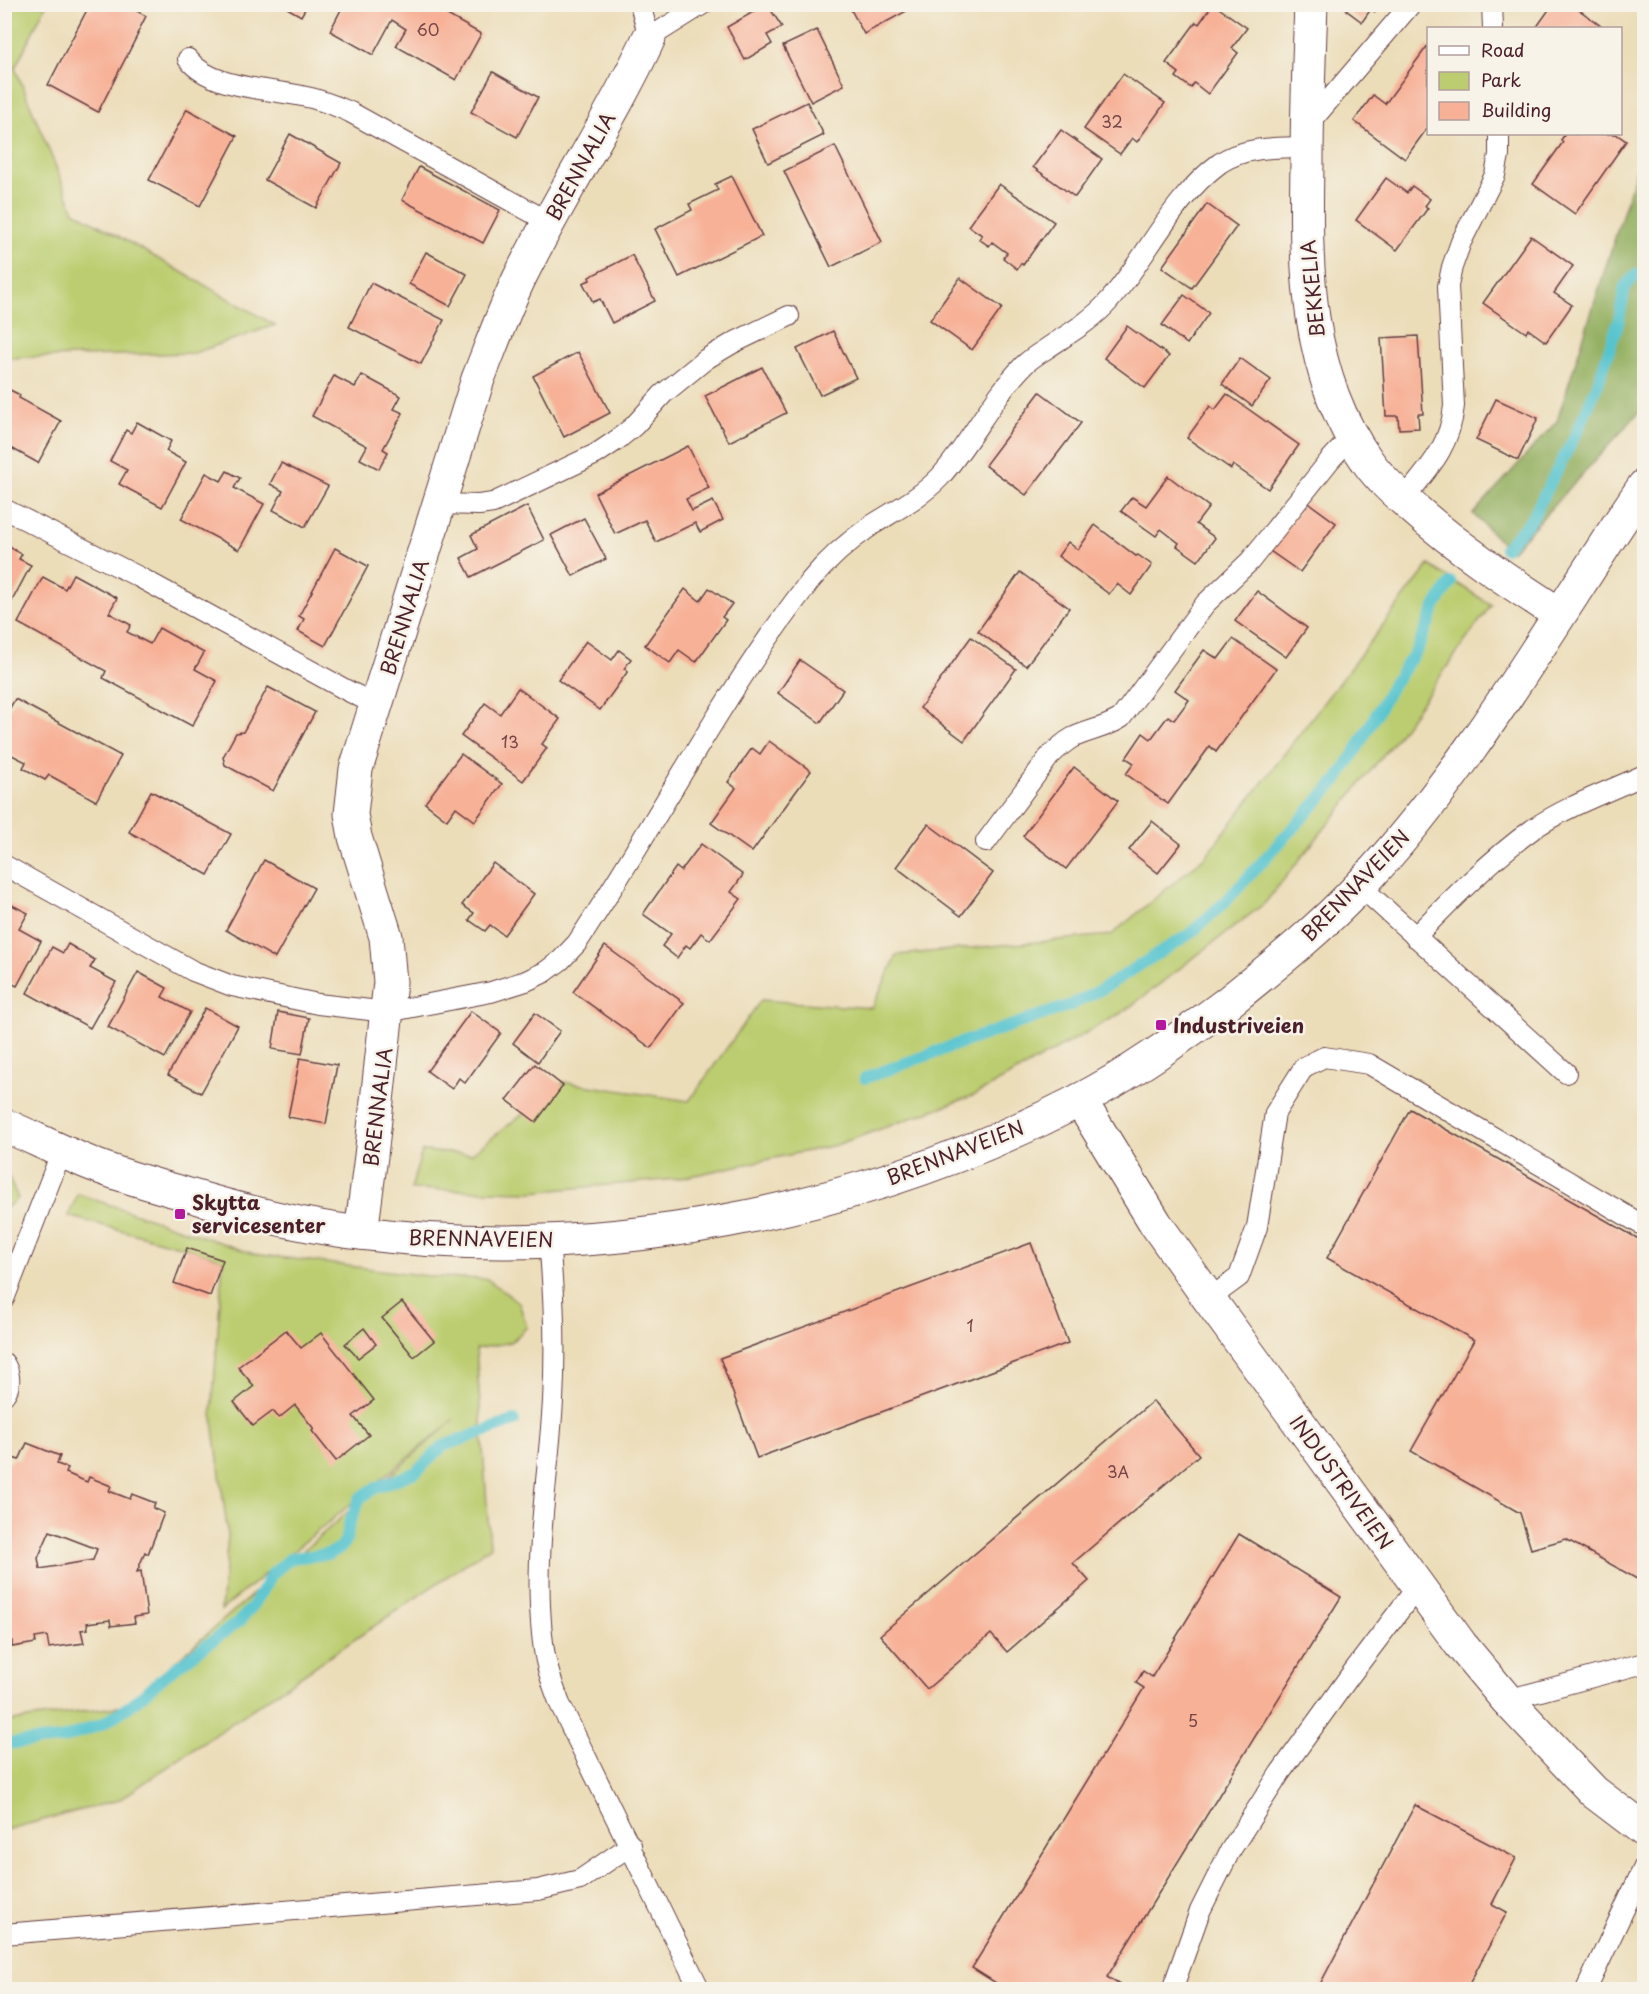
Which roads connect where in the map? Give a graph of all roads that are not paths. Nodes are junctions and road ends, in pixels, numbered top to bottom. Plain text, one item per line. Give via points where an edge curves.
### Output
1 (640, 4) edge
2 (704, 4) edge
3 (1311, 4) edge
4 (1411, 4) edge
5 (1492, 4) edge
6 (1493, 27) edge
7 (649, 38) junction
8 (188, 59) dead end
9 (1499, 135) edge
10 (1307, 136) junction
11 (549, 222) junction
12 (789, 316) dead end
13 (1354, 439) junction
14 (1644, 486) edge
15 (1404, 499) junction
16 (439, 504) junction
17 (4, 509) edge
18 (1559, 614) junction
19 (377, 705) junction
20 (1644, 775) edge
21 (986, 843) dead end
22 (4, 865) edge
23 (1360, 886) junction
24 (1414, 937) junction
25 (387, 1012) junction
26 (1566, 1073) dead end
27 (1080, 1100) junction
28 (4, 1125) edge
29 (62, 1151) junction
30 (1644, 1226) edge
31 (361, 1233) junction
32 (549, 1241) junction
33 (13, 1257) edge
34 (4, 1299) edge
35 (1209, 1299) junction
36 (4, 1363) edge
37 (4, 1395) edge
38 (1418, 1586) junction
39 (1644, 1663) edge
40 (1507, 1700) junction
41 (1644, 1830) edge
42 (631, 1845) junction
43 (1644, 1867) edge
44 (4, 1934) edge
45 (700, 1989) edge
46 (1172, 1989) edge
47 (1586, 1989) edge

1 - 7 lane
2 - 7 lane
3 - 10 street, BEKKELIA
4 - 10 lane
5 - 6 lane
7 - 11 street, BRENNALIA
8 - 11 lane via 204,73 228,82 300,95 350,112
9 - 15 lane via 1495,175 1461,242 1448,285 1452,425 1440,452
10 - 13 street, BEKKELIA via 1307,261 1315,336 1338,407
10 - 25 lane via 1243,153 1209,172 1184,198 1107,303 1026,362 938,478 916,498 842,547 812,579 763,646 590,923 561,960 526,981 491,992
11 - 16 street, BRENNALIA via 497,330
12 - 16 lane via 706,359 663,394 617,440 596,454 493,503
13 - 15 street, BEKKELIA via 1386,484
13 - 21 lane via 1330,460 1250,561 1205,604 1121,718 1060,746
14 - 18 street, BRENNAVEIEN
15 - 18 street, BEKKELIA via 1459,546
16 - 19 street, BRENNALIA
17 - 19 lane
18 - 23 street, BRENNAVEIEN via 1435,798
19 - 25 street, BRENNALIA via 356,769 351,814 386,937 390,982
20 - 24 lane via 1534,829 1481,871
22 - 25 lane via 193,971 232,986 318,1004
23 - 24 lane
23 - 27 street, BRENNAVEIEN via 1318,927 1200,1024
24 - 26 lane
25 - 31 street, BRENNALIA
27 - 32 street, BRENNAVEIEN via 928,1166 791,1206 662,1231
27 - 35 street, INDUSTRIVEIEN via 1156,1224
28 - 29 street, BRENNAVEIEN
29 - 31 street, BRENNAVEIEN via 227,1207
29 - 33 lane
30 - 35 lane via 1369,1064 1324,1057 1304,1067 1275,1113 1257,1227 1239,1277
31 - 32 street, BRENNAVEIEN via 443,1240
32 - 42 lane via 555,1347 539,1584 546,1664 560,1704
33 - 34 lane
35 - 38 street, INDUSTRIVEIEN
36 - 37 lane via 10,1377
38 - 40 street, INDUSTRIVEIEN
38 - 46 lane via 1287,1763 1230,1851 1200,1911
39 - 40 lane
40 - 41 street, INDUSTRIVEIEN via 1594,1792
42 - 44 lane via 580,1880 538,1890
42 - 45 lane
43 - 47 lane

